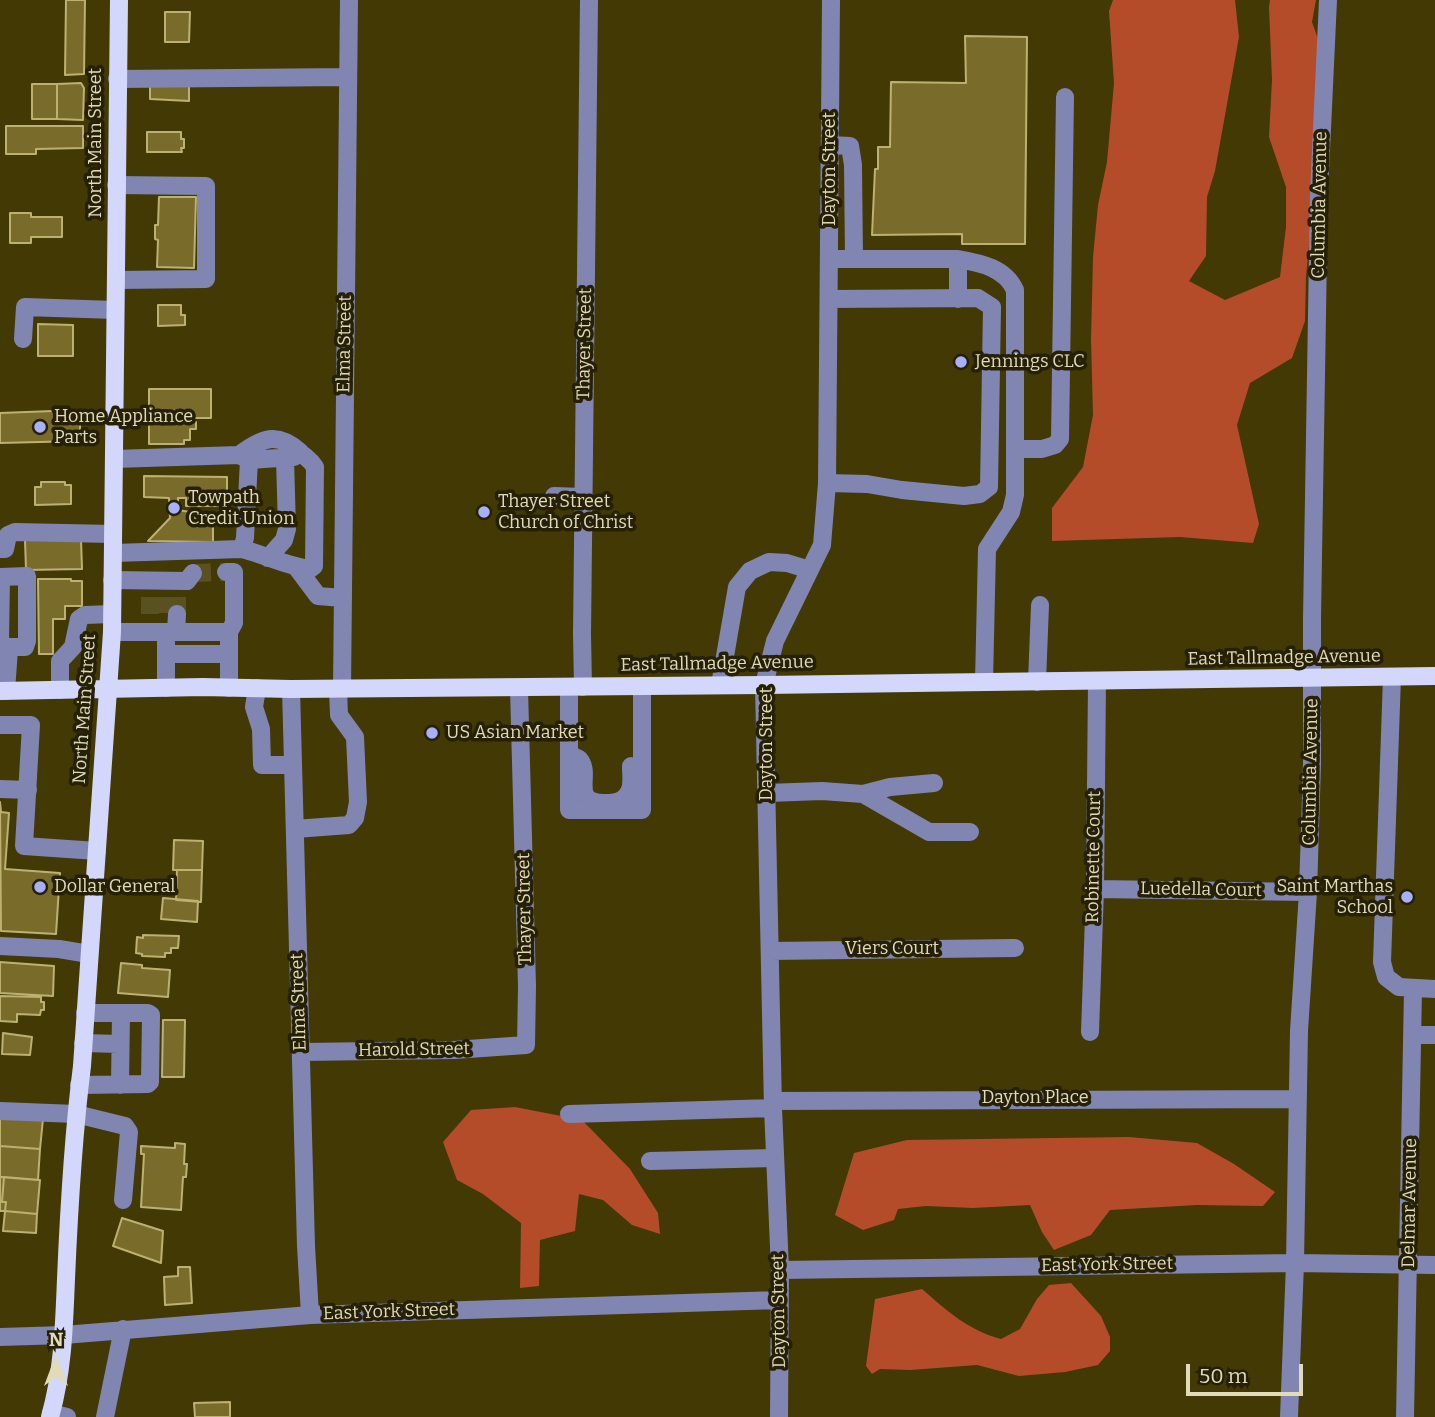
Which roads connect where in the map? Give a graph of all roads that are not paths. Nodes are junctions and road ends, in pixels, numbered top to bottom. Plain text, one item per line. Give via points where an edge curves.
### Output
1 (118, 0) edge
2 (349, 0) edge
3 (589, 0) edge
4 (831, 0) edge
5 (1328, 0) edge
6 (348, 77) junction
7 (117, 79) junction
8 (1065, 97) dead end
9 (830, 145) junction
10 (116, 185) junction
11 (829, 259) junction
12 (854, 259) junction
13 (958, 259) junction
14 (116, 280) junction
15 (829, 299) junction
16 (958, 299) junction
17 (115, 310) junction
18 (23, 340) dead end
19 (1015, 448) junction
20 (304, 456) junction
21 (244, 457) junction
22 (285, 458) junction
23 (114, 459) junction
24 (827, 484) junction
25 (554, 496) dead end
26 (583, 496) junction
27 (113, 534) junction
28 (242, 549) junction
29 (0, 550) edge
30 (113, 552) junction
31 (268, 558) junction
32 (297, 568) junction
33 (810, 570) junction
34 (226, 572) dead end
35 (112, 580) junction
36 (343, 598) junction
37 (167, 604) junction
38 (1040, 605) dead end
39 (112, 623) junction
40 (229, 632) junction
41 (9, 649) dead end
42 (166, 654) junction
43 (229, 654) junction
44 (1435, 676) edge
45 (1392, 677) junction
46 (1312, 679) junction
47 (1097, 681) junction
48 (984, 682) junction
49 (1037, 682) junction
50 (720, 685) junction
51 (764, 685) junction
52 (642, 686) junction
53 (576, 687) junction
54 (166, 688) junction
55 (229, 688) junction
56 (257, 688) junction
57 (340, 688) junction
58 (519, 688) junction
59 (109, 689) junction
60 (291, 689) junction
61 (60, 690) junction
62 (3, 691) edge
63 (0, 725) edge
64 (293, 765) junction
65 (934, 783) dead end
66 (0, 789) edge
67 (28, 790) junction
68 (767, 793) junction
69 (863, 794) junction
70 (295, 829) junction
71 (970, 832) dead end
72 (97, 851) junction
73 (1095, 889) junction
74 (1308, 892) junction
75 (0, 946) edge
76 (1014, 948) dead end
77 (770, 951) junction
78 (89, 954) junction
79 (1413, 989) junction
80 (1435, 989) edge
81 (85, 1013) junction
82 (121, 1013) junction
83 (1090, 1032) dead end
84 (1413, 1035) junction
85 (1435, 1035) edge
86 (83, 1043) junction
87 (120, 1044) junction
88 (526, 1045) joint
89 (301, 1052) junction
90 (79, 1085) junction
91 (120, 1085) junction
92 (1297, 1098) junction
93 (773, 1105) junction
94 (0, 1111) edge
95 (76, 1114) junction
96 (569, 1114) dead end
97 (775, 1158) junction
98 (650, 1161) dead end
99 (122, 1200) dead end
100 (1295, 1263) junction
101 (1409, 1264) junction
102 (1435, 1265) edge
103 (780, 1270) junction
104 (779, 1300) junction
105 (310, 1315) junction
106 (122, 1329) junction
107 (64, 1335) junction
108 (0, 1337) edge
109 (56, 1416) edge
110 (105, 1417) edge
111 (779, 1417) edge
112 (1289, 1417) edge
113 (1405, 1417) edge

1 - 7 main road, North Main Street
2 - 6 street, Elma Street
3 - 26 street, Thayer Street
4 - 9 street, Dayton Street
5 - 46 street, Columbia Avenue via 1319,193
6 - 7 street
6 - 36 street, Elma Street
7 - 10 main road, North Main Street
8 - 19 street via 1060,439 1042,449
9 - 11 street, Dayton Street
9 - 12 street via 850,146
10 - 14 main road, North Main Street
10 - 14 street via 206,186 206,279
11 - 12 street
11 - 15 street, Dayton Street
12 - 13 street
13 - 16 street
13 - 19 street via 999,271 1010,278 1015,290
14 - 17 main road, North Main Street
15 - 16 street
15 - 24 street, Dayton Street
16 - 24 street via 978,298 992,307 989,487 980,494 964,496
17 - 18 street via 25,307
17 - 23 main road, North Main Street
19 - 48 street via 1014,504 987,549
20 - 21 street via 288,441 274,438 262,441
20 - 22 street
20 - 32 street via 316,467 314,566
21 - 22 street
21 - 23 street
21 - 28 street via 246,538
22 - 31 street via 287,528 284,540
23 - 27 main road, North Main Street
24 - 33 street, Dayton Street via 822,545
25 - 26 street
26 - 53 street, Thayer Street
27 - 29 street via 15,533 8,535 5,549
27 - 30 main road, North Main Street
28 - 30 street
28 - 31 street
30 - 35 main road, North Main Street
31 - 32 street
32 - 36 street via 318,596
33 - 50 street via 769,562 750,571 737,587
33 - 51 street, Dayton Street via 775,641
34 - 40 street via 234,572 234,623
35 - 37 street
35 - 39 main road, North Main Street
36 - 57 street, Elma Street
37 - 39 street
37 - 40 street
37 - 42 street
38 - 49 street
39 - 59 main road, North Main Street
39 - 61 street via 85,615 79,620 74,647 60,661
40 - 43 street
41 - 62 street
42 - 43 street
42 - 54 street
43 - 55 street
44 - 45 main road, East Tallmadge Avenue
45 - 46 main road, East Tallmadge Avenue
45 - 79 street via 1382,962 1386,977
46 - 47 main road, East Tallmadge Avenue
46 - 74 street, Columbia Avenue
47 - 49 main road, East Tallmadge Avenue
47 - 73 street, Robinette Court
48 - 49 main road, East Tallmadge Avenue
48 - 51 main road, East Tallmadge Avenue
50 - 51 main road, East Tallmadge Avenue
50 - 52 main road, East Tallmadge Avenue
51 - 68 street, Dayton Street
52 - 53 main road, East Tallmadge Avenue
52 - 53 street, Thayer Street via 642,810 569,810
53 - 58 main road, East Tallmadge Avenue
54 - 55 main road, East Tallmadge Avenue
54 - 59 main road, East Tallmadge Avenue
55 - 56 main road, East Tallmadge Avenue
56 - 60 main road, East Tallmadge Avenue
56 - 64 street via 254,707 261,729 262,765
57 - 58 main road, East Tallmadge Avenue
57 - 60 main road, East Tallmadge Avenue
57 - 70 street, Elma Street via 339,715 355,737 355,818 349,825
58 - 88 street, Thayer Street
59 - 61 main road, East Tallmadge Avenue
59 - 72 main road, North Main Street
60 - 64 street, Elma Street
61 - 62 main road, East Tallmadge Avenue
63 - 67 street via 32,725
64 - 70 street, Elma Street
65 - 69 street
66 - 67 street
67 - 72 street via 24,846
68 - 69 street
68 - 77 street, Dayton Street
69 - 71 street via 929,832
70 - 89 street, Elma Street
72 - 78 main road, North Main Street
73 - 74 street, Luedella Court
73 - 83 street, Robinette Court
74 - 92 street, Columbia Avenue
75 - 78 street
76 - 77 street, Viers Court
77 - 93 street, Dayton Street
78 - 81 main road, North Main Street
79 - 80 street
79 - 84 street, Delmar Avenue
81 - 82 street
81 - 86 main road, North Main Street
82 - 87 street
82 - 91 street via 151,1015 150,1082
84 - 85 street
84 - 101 street, Delmar Avenue
86 - 87 street
86 - 90 main road, North Main Street
87 - 91 street
88 - 89 street, Harold Street
89 - 105 street, Elma Street
90 - 91 street
90 - 95 main road, North Main Street
92 - 93 street, Dayton Place
92 - 100 street, Columbia Avenue
93 - 96 street, Dayton Place
93 - 97 street, Dayton Street
94 - 95 street
95 - 99 street via 125,1126 129,1132
95 - 107 main road, North Main Street
97 - 98 street
97 - 103 street, Dayton Street
100 - 101 street, East York Street
100 - 103 street, East York Street
100 - 112 street, Columbia Avenue
101 - 102 street, East York Street
101 - 113 street, Delmar Avenue
103 - 104 street, Dayton Street
104 - 105 street, East York Street
104 - 111 street, Dayton Street
105 - 106 street, East York Street
106 - 107 street, East York Street
106 - 110 street
107 - 108 street, East York Street
107 - 109 main road, North Main Street

